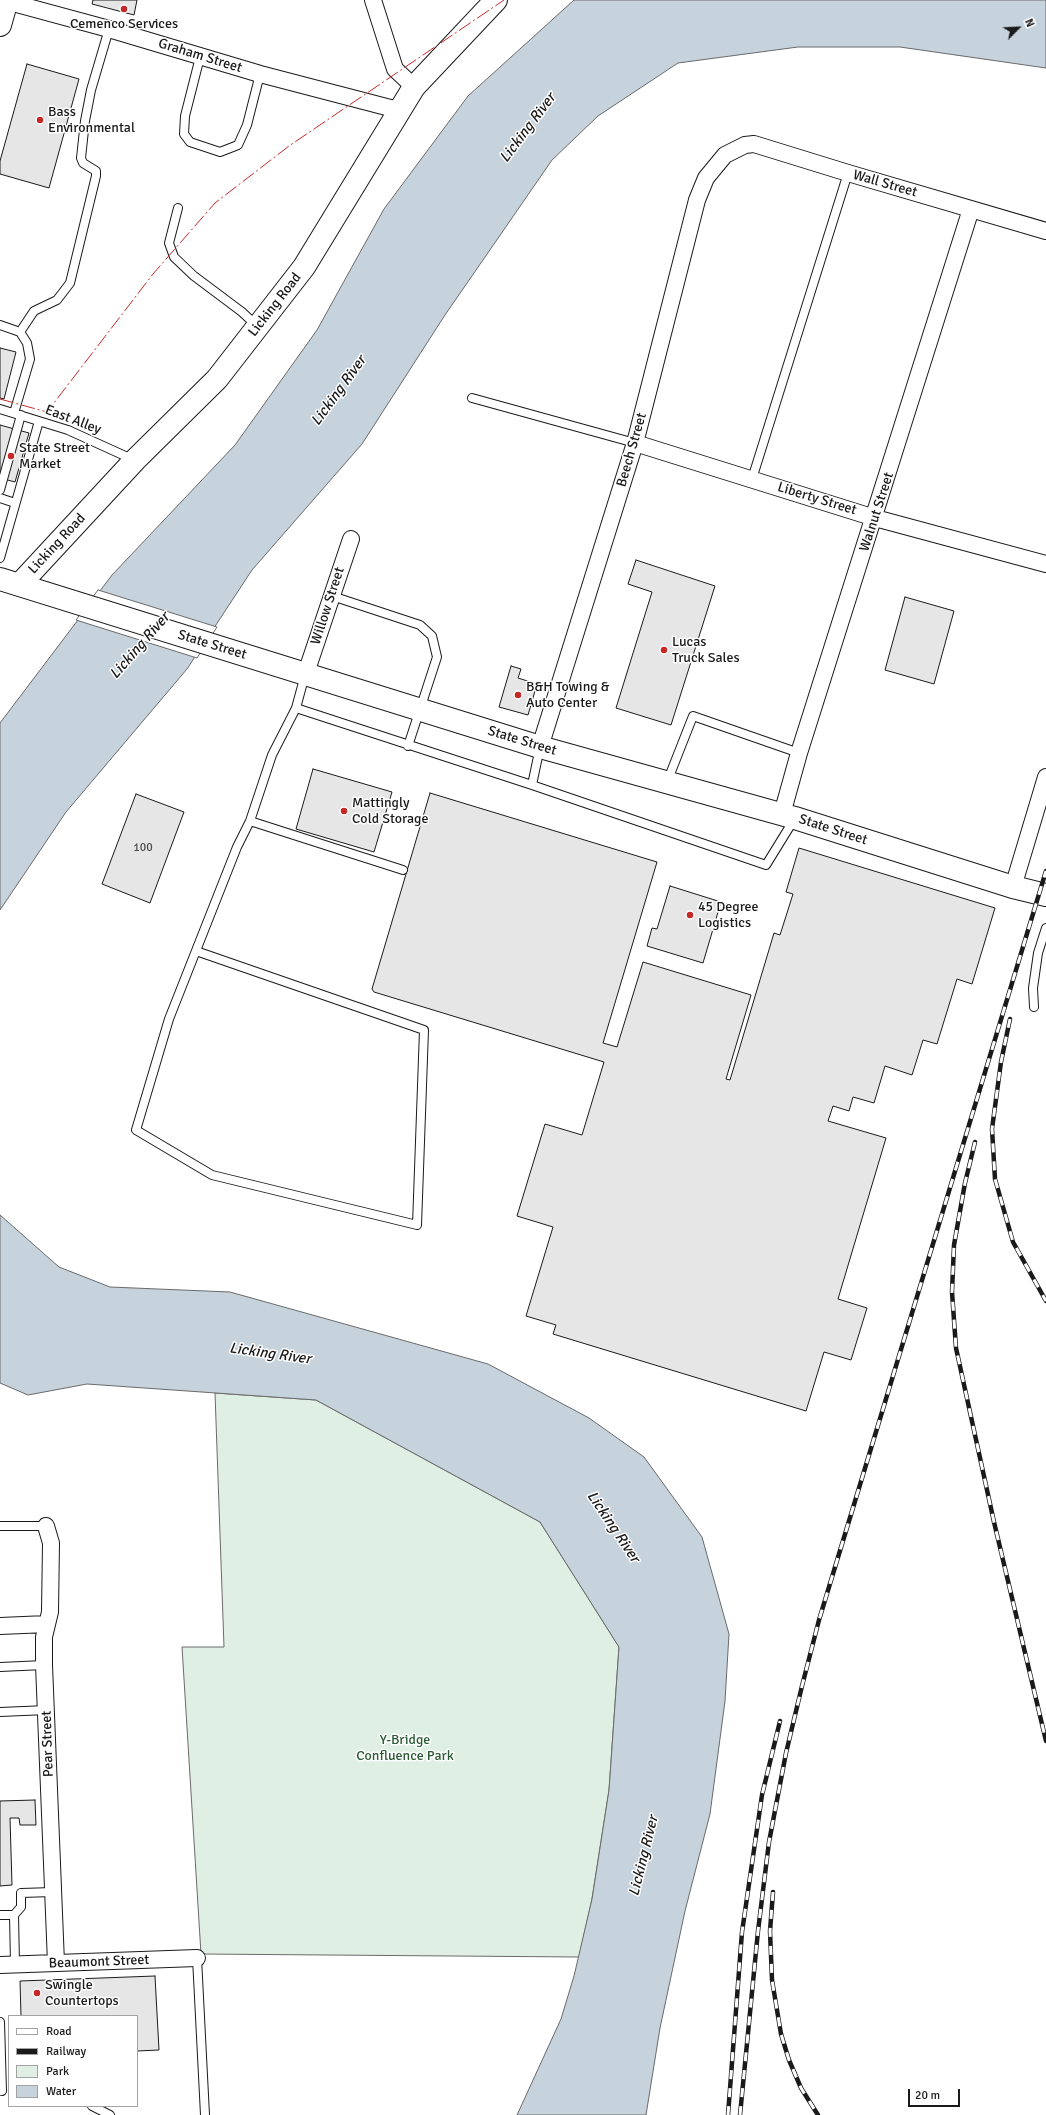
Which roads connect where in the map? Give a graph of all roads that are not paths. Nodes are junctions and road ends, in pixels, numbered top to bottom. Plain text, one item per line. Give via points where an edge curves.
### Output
1 (5, 0) edge
2 (373, 0) edge
3 (496, 0) edge
4 (0, 25) edge
5 (109, 29) junction
6 (200, 57) junction
7 (260, 74) junction
8 (414, 87) junction
9 (398, 110) junction
10 (725, 155) joint
11 (848, 173) junction
12 (178, 208) dead end
13 (971, 209) junction
14 (1046, 231) edge
15 (0, 325) edge
16 (258, 327) junction
17 (20, 332) junction
18 (472, 398) dead end
19 (0, 408) edge
20 (18, 414) junction
21 (39, 421) junction
22 (635, 443) junction
23 (135, 460) junction
24 (752, 479) junction
25 (0, 490) edge
26 (0, 498) edge
27 (15, 503) junction
28 (875, 518) junction
29 (350, 539) dead end
30 (0, 558) edge
31 (1046, 564) edge
32 (20, 585) edge
33 (332, 596) junction
34 (306, 673) junction
35 (296, 708) junction
36 (420, 708) junction
37 (408, 746) junction
38 (540, 747) junction
39 (799, 753) junction
40 (1046, 776) edge
41 (666, 782) junction
42 (532, 785) junction
43 (789, 816) junction
44 (250, 821) junction
45 (403, 870) dead end
46 (1013, 887) junction
47 (1046, 895) edge
48 (1046, 928) edge
49 (196, 951) junction
50 (1034, 1008) dead end
51 (0, 1526) edge
52 (46, 1526) joint
53 (47, 1624) junction
54 (0, 1626) edge
55 (44, 1665) junction
56 (0, 1667) edge
57 (47, 1710) junction
58 (0, 1712) edge
59 (53, 1892) junction
60 (0, 1915) edge
61 (14, 1915) junction
62 (197, 1958) joint
63 (56, 1963) junction
64 (8, 1965) edge
65 (0, 2022) edge
66 (4, 2090) edge
67 (94, 2107) edge
68 (110, 2115) edge
69 (205, 2115) edge

1 - 4 main road
1 - 5 street, Graham Street
2 - 8 street via 395,69
3 - 8 main road, Licking Road
5 - 6 street, Graham Street
5 - 17 lane via 91,90 85,121 81,158 82,163 96,171 96,176 70,283 57,300 34,311
6 - 7 street, Graham Street
6 - 7 lane via 185,116 184,134 190,142 220,152 238,145 247,125
7 - 9 street, Graham Street
8 - 9 main road, Licking Road
9 - 16 main road, Licking Road via 304,267
10 - 11 street, Wall Street via 745,145 754,144
10 - 22 street, Beech Street via 706,178 697,200
11 - 13 street, Wall Street
11 - 24 lane
12 - 16 lane via 169,243 174,257
13 - 14 street, Wall Street
13 - 28 street, Walnut Street
15 - 17 lane
16 - 23 main road, Licking Road via 217,379
17 - 20 lane via 27,343 30,360
18 - 22 lane
19 - 20 lane, East Alley
20 - 21 lane, East Alley
20 - 25 lane
21 - 23 lane, East Alley via 68,430
21 - 27 lane
22 - 24 street, Liberty Street
22 - 38 street, Beech Street
23 - 32 main road, Licking Road
24 - 28 street, Liberty Street
26 - 27 lane
27 - 30 lane
28 - 31 street, Liberty Street
28 - 39 street, Walnut Street
29 - 33 street, Willow Street
32 - 34 main road, State Street
33 - 34 street, Willow Street
33 - 36 lane via 420,625 432,636 437,657
34 - 35 lane
34 - 36 main road, State Street
35 - 37 lane
35 - 44 lane via 272,755
36 - 37 lane
36 - 38 main road, State Street
37 - 42 lane
38 - 41 main road, State Street
38 - 42 lane
39 - 41 lane via 693,716
39 - 43 street, Walnut Street
40 - 46 street
41 - 43 main road, State Street
42 - 43 lane via 766,865
43 - 46 main road, State Street
44 - 45 lane
44 - 49 lane via 237,847
46 - 47 main road, State Street
48 - 50 lane via 1038,953 1033,988
49 - 49 lane via 169,1019 136,1130 212,1175 417,1225 424,1030
51 - 52 lane
52 - 53 street, Pear Street via 51,1543 50,1612
53 - 54 street
53 - 55 street, Pear Street via 44,1637
55 - 56 lane
55 - 57 street, Pear Street
57 - 58 lane
57 - 59 street, Pear Street
59 - 61 lane via 21,1894 21,1907
59 - 63 street, Pear Street
60 - 61 lane
61 - 64 lane
62 - 63 street, Beaumont Street
62 - 69 lane
63 - 64 street, Beaumont Street
65 - 66 lane
67 - 68 lane

